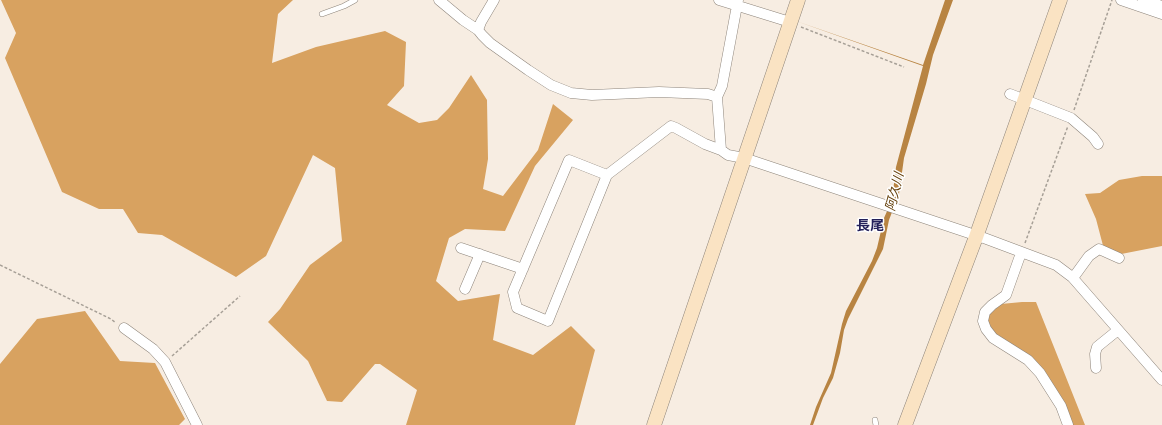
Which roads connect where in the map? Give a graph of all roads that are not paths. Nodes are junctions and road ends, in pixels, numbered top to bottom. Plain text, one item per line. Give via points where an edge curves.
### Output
1 (355, 0) edge
2 (439, 0) edge
3 (494, 0) edge
4 (719, 0) edge
5 (798, 0) edge
6 (1060, 0) edge
7 (1121, 0) edge
8 (1143, 0) edge
9 (737, 3) edge
10 (1162, 6) edge
11 (322, 14) dead end
12 (1162, 14) edge
13 (790, 22) junction
14 (478, 30) junction
15 (1010, 94) dead end
16 (717, 97) junction
17 (1025, 100) junction
18 (1098, 144) dead end
19 (721, 150) junction
20 (744, 158) junction
21 (607, 175) junction
22 (976, 237) junction
23 (461, 248) dead end
24 (1021, 252) junction
25 (480, 254) junction
26 (1119, 258) dead end
27 (523, 269) junction
28 (1073, 278) junction
29 (465, 289) dead end
30 (124, 328) road end
31 (1118, 330) junction
32 (1096, 368) dead end
33 (1162, 380) edge
34 (197, 425) edge
35 (654, 425) edge
36 (906, 425) edge
37 (1068, 425) edge

1 - 11 lane
2 - 14 street
3 - 14 street
4 - 9 street
5 - 13 street
6 - 17 street
7 - 12 street
8 - 10 street
9 - 13 street
9 - 16 street via 722,86
13 - 20 street
14 - 16 street via 490,43 528,70 551,85 570,93 592,95 659,92 708,94
15 - 17 street
16 - 19 street
17 - 18 street via 1071,118
17 - 22 street
19 - 20 street via 728,155
19 - 21 street via 671,126
20 - 22 street
20 - 35 street
21 - 27 street via 569,160
21 - 27 street via 548,321 517,308 513,292
22 - 24 street
22 - 36 street
23 - 25 street
24 - 28 street via 1056,265
24 - 37 street via 1006,295 986,312 986,329 993,338 1028,360 1040,374 1061,406
25 - 27 street
25 - 29 street
26 - 28 street via 1099,249 1089,256
28 - 31 street
30 - 34 street via 153,349 165,362
31 - 32 street via 1097,347 1094,354
31 - 33 street

